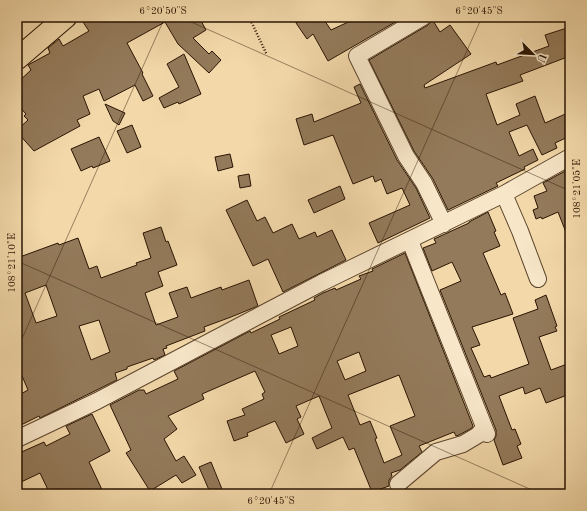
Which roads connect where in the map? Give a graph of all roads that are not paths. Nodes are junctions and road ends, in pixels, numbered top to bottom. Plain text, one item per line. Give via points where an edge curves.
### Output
1 (46, 17) edge
2 (66, 17) edge
3 (423, 17) edge
4 (17, 42) edge
5 (17, 59) edge
6 (570, 157) edge
7 (504, 194) junction
8 (444, 224) junction
9 (410, 241) junction
10 (538, 279) dead end
11 (17, 439) edge
12 (398, 484) dead end

1 - 4 main road
2 - 5 main road
3 - 8 street via 357,56 406,156 424,183
6 - 7 street
7 - 8 street
7 - 10 street
8 - 9 street
9 - 11 street via 321,283 97,401
9 - 12 street via 485,431 463,444 436,452

